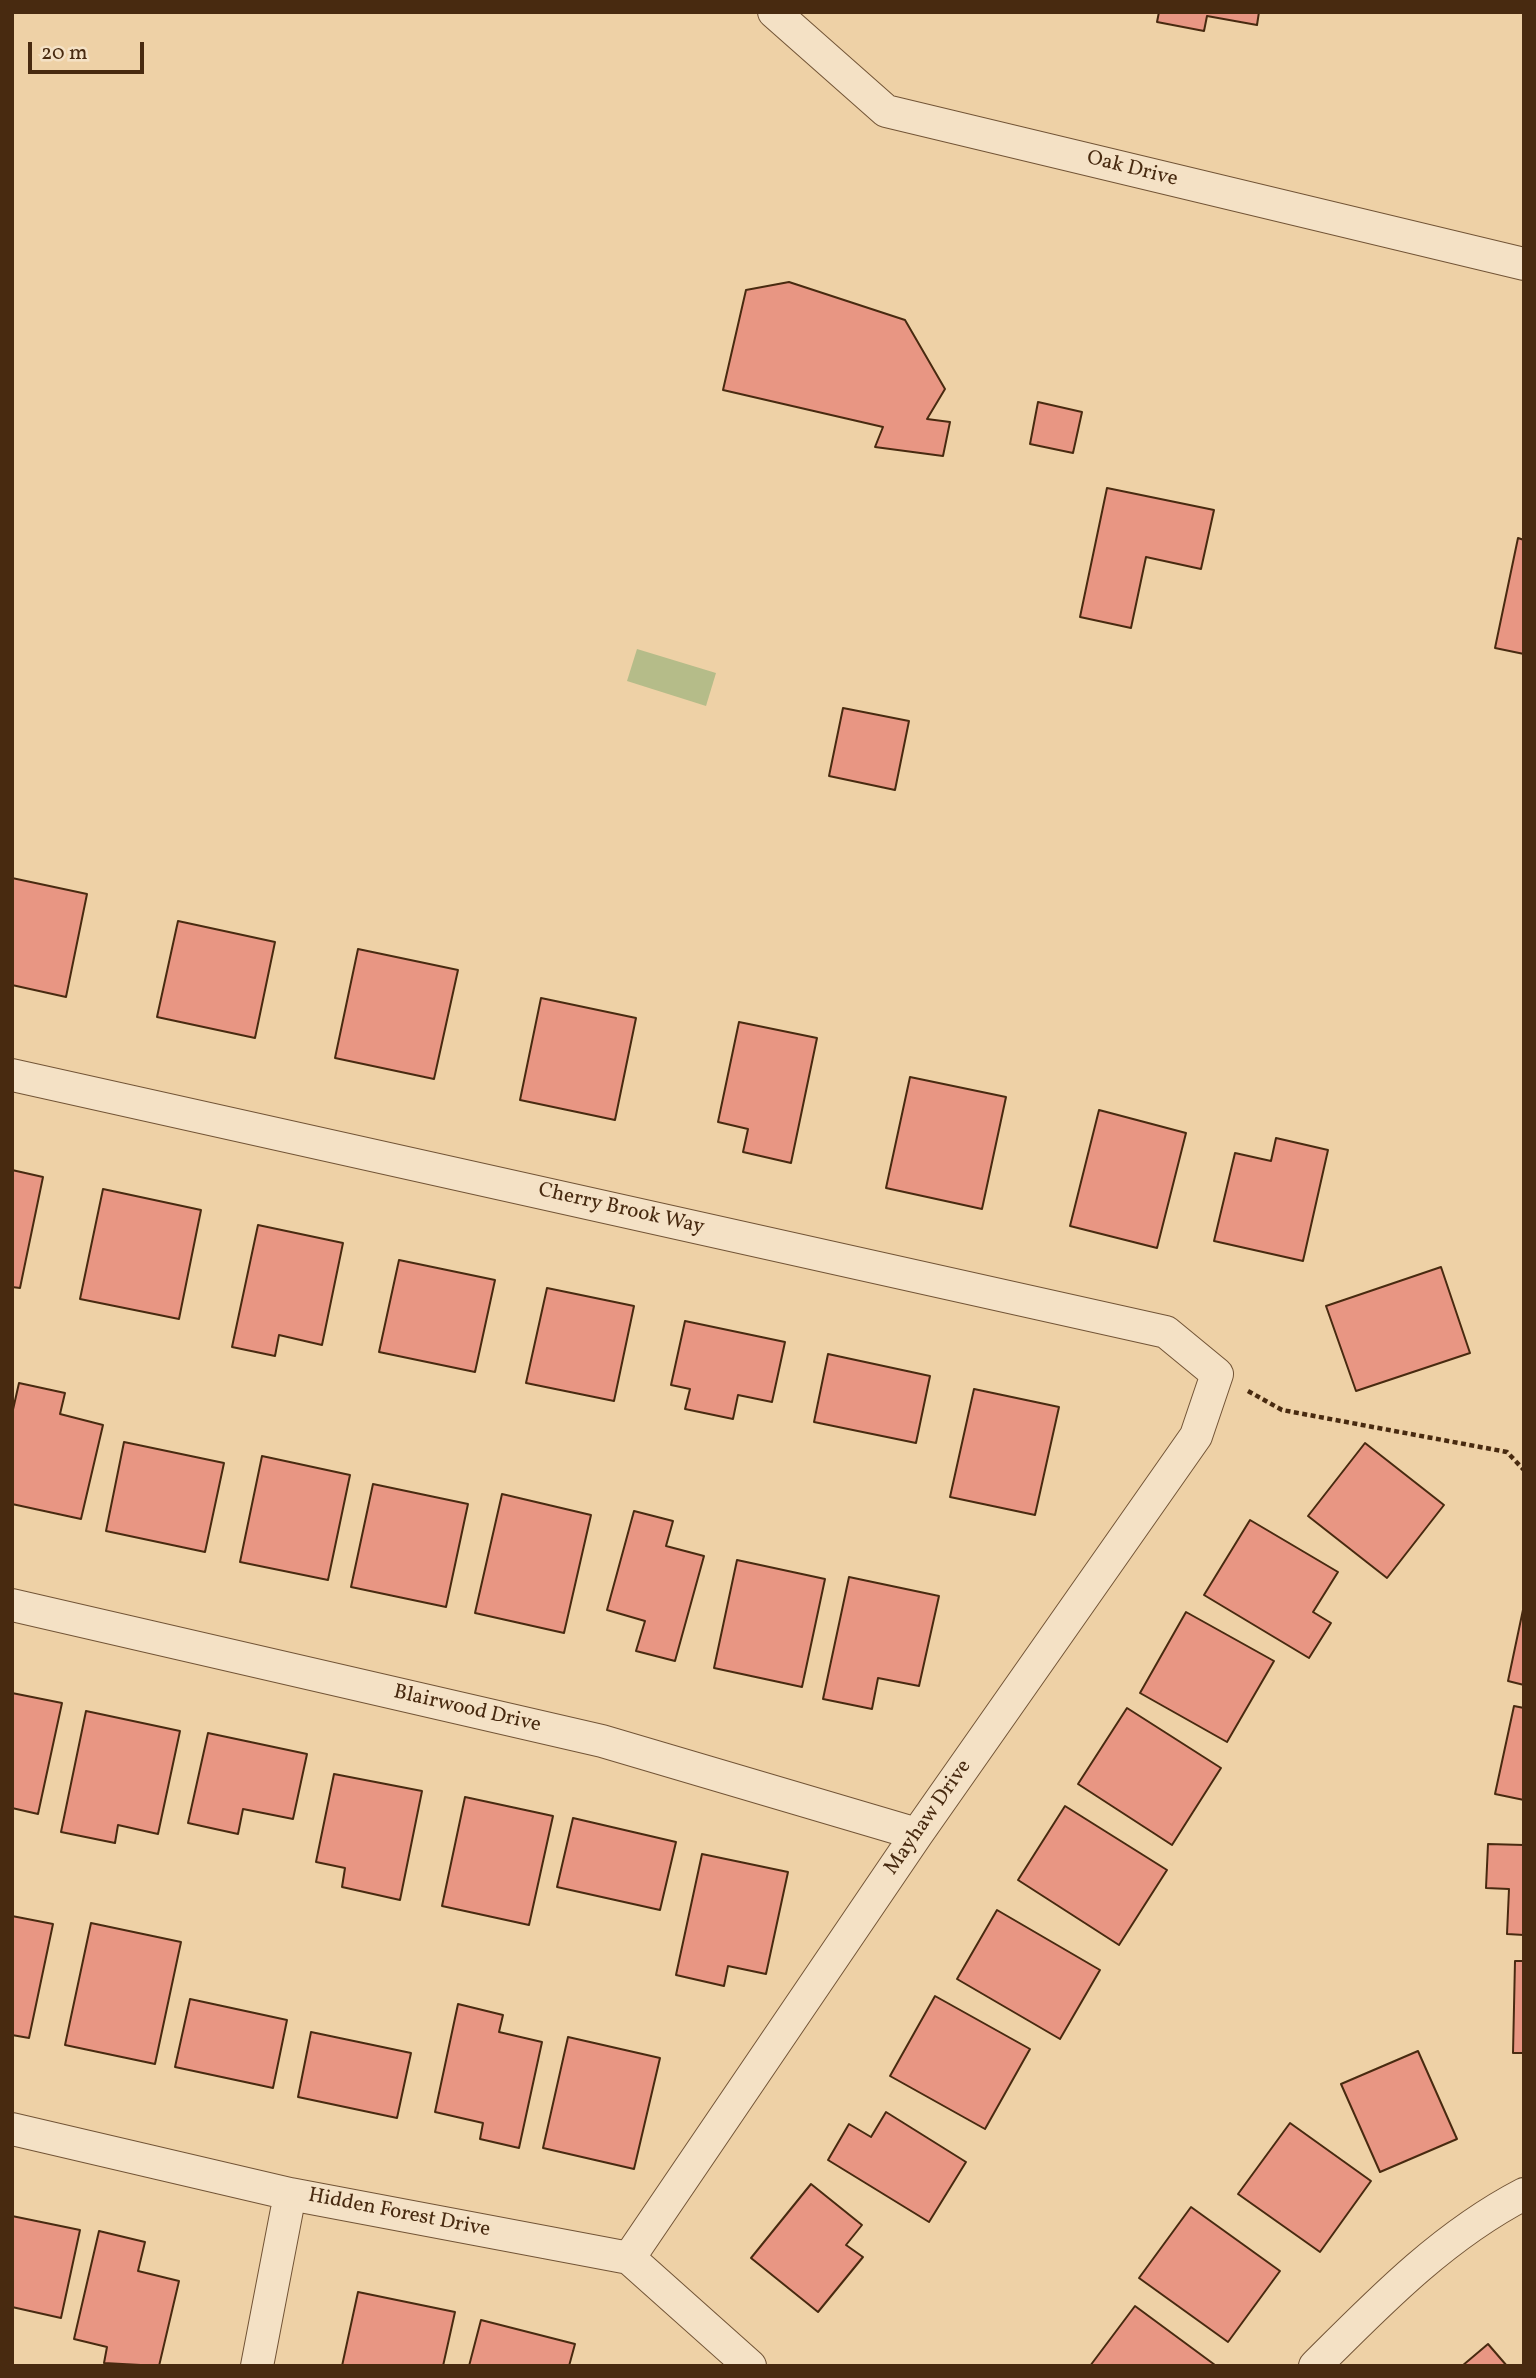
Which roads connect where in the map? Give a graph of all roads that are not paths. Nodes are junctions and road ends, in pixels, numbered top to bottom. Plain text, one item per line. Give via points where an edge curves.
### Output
1 (774, 12) edge
2 (1524, 264) edge
3 (12, 1075) edge
4 (1216, 1374) joint
5 (12, 1605) edge
6 (917, 1834) junction
7 (12, 2129) edge
8 (290, 2194) junction
9 (1524, 2194) edge
10 (629, 2258) junction
11 (257, 2366) edge
12 (750, 2366) edge
13 (1315, 2366) edge

1 - 2 street, Oak Drive via 886,111
3 - 4 street, Cherry Brook Way via 1166,1332
4 - 6 street, Mayhaw Drive via 1196,1436
5 - 6 street, Blairwood Drive via 602,1741
6 - 10 street, Mayhaw Drive
7 - 8 street, Hidden Forest Drive
8 - 10 street, Hidden Forest Drive
8 - 11 street
9 - 13 street via 1503,2204 1404,2276
10 - 12 street

